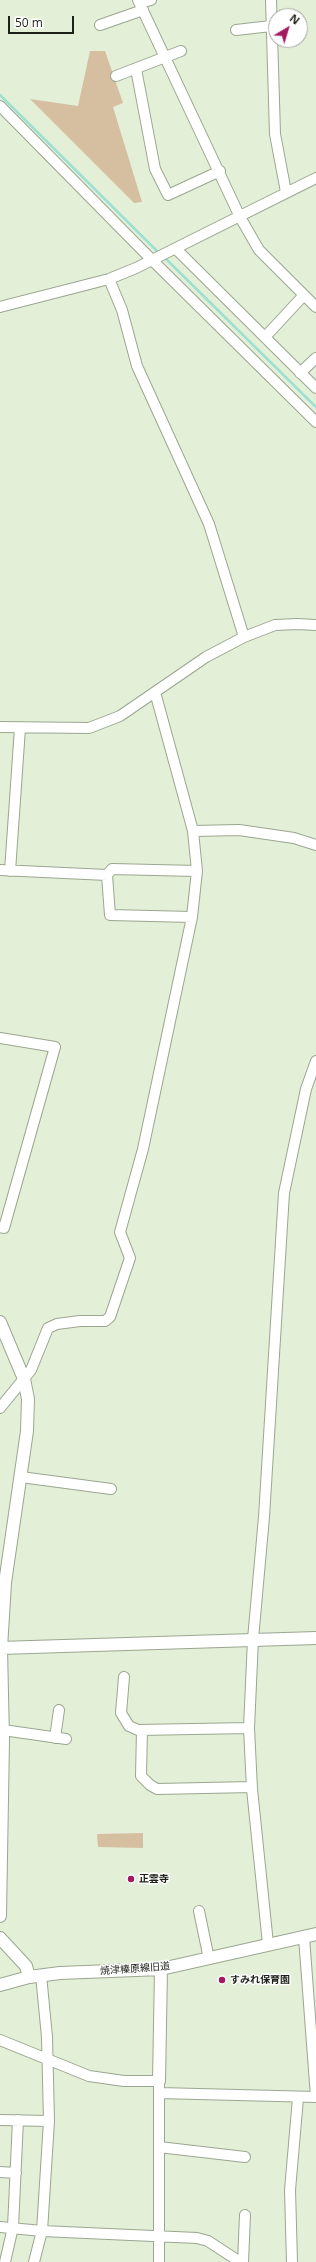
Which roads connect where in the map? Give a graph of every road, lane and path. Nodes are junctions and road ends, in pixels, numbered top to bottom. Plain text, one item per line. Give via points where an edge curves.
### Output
1 (150, 0) edge
2 (140, 4) edge
3 (100, 25) dead end
4 (268, 26) edge
5 (236, 30) dead end
6 (271, 48) edge
7 (181, 51) dead end
8 (166, 58) junction
9 (136, 68) junction
10 (116, 76) dead end
11 (0, 106) edge
12 (220, 171) junction
13 (316, 178) edge
14 (286, 192) junction
15 (240, 217) junction
16 (173, 250) junction
17 (154, 260) junction
18 (109, 279) junction
19 (304, 295) junction
20 (0, 307) edge
21 (316, 307) edge
22 (265, 337) junction
23 (316, 358) edge
24 (300, 373) junction
25 (316, 388) edge
26 (316, 422) edge
27 (316, 625) edge
28 (244, 637) junction
29 (155, 692) junction
30 (0, 727) edge
31 (20, 728) junction
32 (194, 831) junction
33 (316, 845) edge
34 (5, 871) edge
35 (197, 871) junction
36 (107, 875) junction
37 (192, 917) junction
38 (0, 1038) edge
39 (316, 1061) edge
40 (0, 1227) edge
41 (0, 1322) edge
42 (24, 1379) junction
43 (0, 1408) edge
44 (21, 1477) junction
45 (111, 1489) dead end
46 (316, 1638) edge
47 (253, 1640) junction
48 (0, 1648) edge
49 (124, 1677) dead end
50 (1, 1681) edge
51 (59, 1710) dead end
52 (250, 1728) junction
53 (3, 1730) junction
54 (142, 1730) junction
55 (55, 1738) junction
56 (66, 1739) dead end
57 (252, 1787) junction
58 (199, 1912) dead end
59 (0, 1916) edge
60 (310, 1936) edge
61 (0, 1938) edge
62 (268, 1944) junction
63 (209, 1959) junction
64 (161, 1969) junction
65 (35, 1976) junction
66 (0, 1985) edge
67 (0, 2040) edge
68 (48, 2058) junction
69 (159, 2087) junction
70 (298, 2098) junction
71 (0, 2120) edge
72 (18, 2120) junction
73 (49, 2121) junction
74 (160, 2147) junction
75 (245, 2157) dead end
76 (0, 2172) edge
77 (16, 2172) junction
78 (246, 2215) dead end
79 (0, 2226) edge
80 (13, 2227) junction
81 (42, 2231) junction
82 (159, 2235) junction
83 (5, 2262) edge
84 (34, 2262) edge
85 (159, 2262) edge
86 (238, 2262) edge
87 (243, 2262) edge
88 (292, 2262) edge

1 - 2 street
2 - 3 street
2 - 8 street
4 - 5 street
6 - 14 street via 275,134
7 - 8 street
8 - 9 street
8 - 12 street
9 - 10 street
9 - 12 street via 155,169 168,195
11 - 17 street
12 - 15 street
13 - 14 street
14 - 15 street
15 - 16 street
15 - 19 street via 259,250
16 - 17 street
16 - 22 street
17 - 18 street
17 - 26 street
18 - 20 street
18 - 28 street via 122,310 137,366 209,524
19 - 21 street
19 - 22 street
22 - 24 street
23 - 24 street
24 - 25 street
27 - 28 street via 275,625
28 - 29 street via 206,657
29 - 31 street via 120,716 89,728
29 - 32 street
30 - 31 street
31 - 34 street
32 - 33 street via 239,830 294,838
32 - 35 street
34 - 36 street
35 - 36 street via 112,869
35 - 37 street
36 - 37 street via 110,915
37 - 42 street via 143,1149 120,1232 130,1258 124,1282 110,1317 105,1321 80,1321 48,1328 31,1370
38 - 40 street via 54,1047 4,1228
39 - 47 street via 306,1089 284,1193 264,1517
41 - 42 street
42 - 43 street
42 - 44 street via 28,1399
44 - 45 street
44 - 48 street via 5,1583
46 - 47 street
47 - 48 street
47 - 52 street
48 - 50 street
49 - 54 street via 121,1713 129,1726
50 - 53 street
51 - 55 street
52 - 54 street
52 - 57 street
53 - 55 street
53 - 59 street
54 - 57 street via 141,1776 150,1786 158,1789
55 - 56 street
57 - 62 street
58 - 63 street
60 - 62 street, 焼津榛原線旧道
60 - 70 street via 316,2097
61 - 65 street
62 - 63 street, 焼津榛原線旧道
63 - 64 street, 焼津榛原線旧道
64 - 65 street, 焼津榛原線旧道
64 - 69 street
65 - 66 street, 焼津榛原線旧道
65 - 68 street
67 - 68 street
68 - 69 street via 89,2076
68 - 73 street
69 - 70 street
69 - 74 street
70 - 88 street via 290,2190
71 - 72 street
72 - 73 street
72 - 77 street
73 - 81 street
74 - 75 street
74 - 82 street
76 - 77 street
77 - 80 street
78 - 87 street
79 - 80 street
80 - 81 street
80 - 83 street
81 - 82 street
81 - 84 street
82 - 85 street
82 - 86 street via 208,2241

